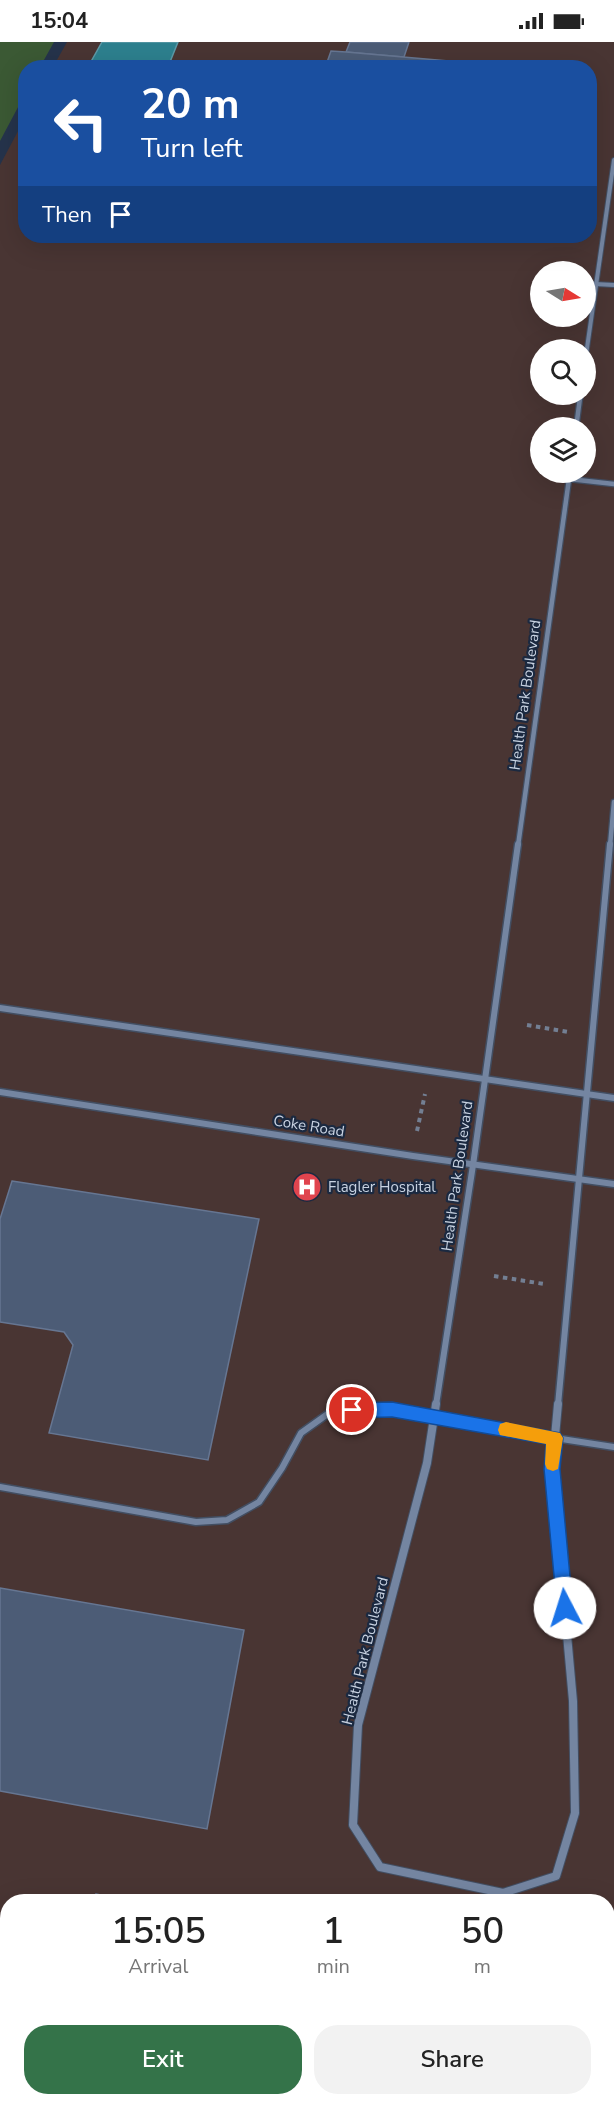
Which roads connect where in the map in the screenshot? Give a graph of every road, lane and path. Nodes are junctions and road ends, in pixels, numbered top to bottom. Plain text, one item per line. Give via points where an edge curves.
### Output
1 (614, 160) edge
2 (612, 184) edge
3 (596, 278) edge
4 (596, 284) edge
5 (614, 285) edge
6 (596, 481) edge
7 (569, 483) edge
8 (614, 484) edge
9 (614, 802) edge
10 (605, 893) junction
11 (614, 894) edge
12 (0, 1008) edge
13 (527, 1024) dead end
14 (573, 1032) dead end
15 (485, 1079) junction
16 (0, 1092) edge
17 (425, 1094) dead end
18 (586, 1094) junction
19 (614, 1098) edge
20 (416, 1136) dead end
21 (472, 1165) junction
22 (578, 1179) junction
23 (614, 1184) edge
24 (494, 1276) dead end
25 (545, 1284) dead end
26 (435, 1417) junction
27 (555, 1438) junction
28 (614, 1447) edge
29 (0, 1487) edge

1 - 2 street
2 - 3 street
4 - 5 street
6 - 8 street
7 - 15 street, Health Park Boulevard
9 - 10 street, Health Park Boulevard
10 - 11 lane
10 - 18 street, Health Park Boulevard
12 - 15 street
13 - 14 path
15 - 18 street
15 - 21 street, Health Park Boulevard
16 - 21 street, Coke Road
17 - 20 path
18 - 19 street
18 - 22 street, Health Park Boulevard
21 - 22 street, Coke Road
21 - 26 street, Health Park Boulevard
22 - 23 street, Coke Road
22 - 27 street, Health Park Boulevard
24 - 25 path
26 - 27 street
26 - 27 street, Health Park Boulevard via 427,1463 358,1725 353,1825 380,1867 503,1893 556,1876 575,1813 573,1701 552,1469
26 - 29 lane via 375,1408 329,1413 301,1433 259,1502 227,1520 196,1522
27 - 28 lane

